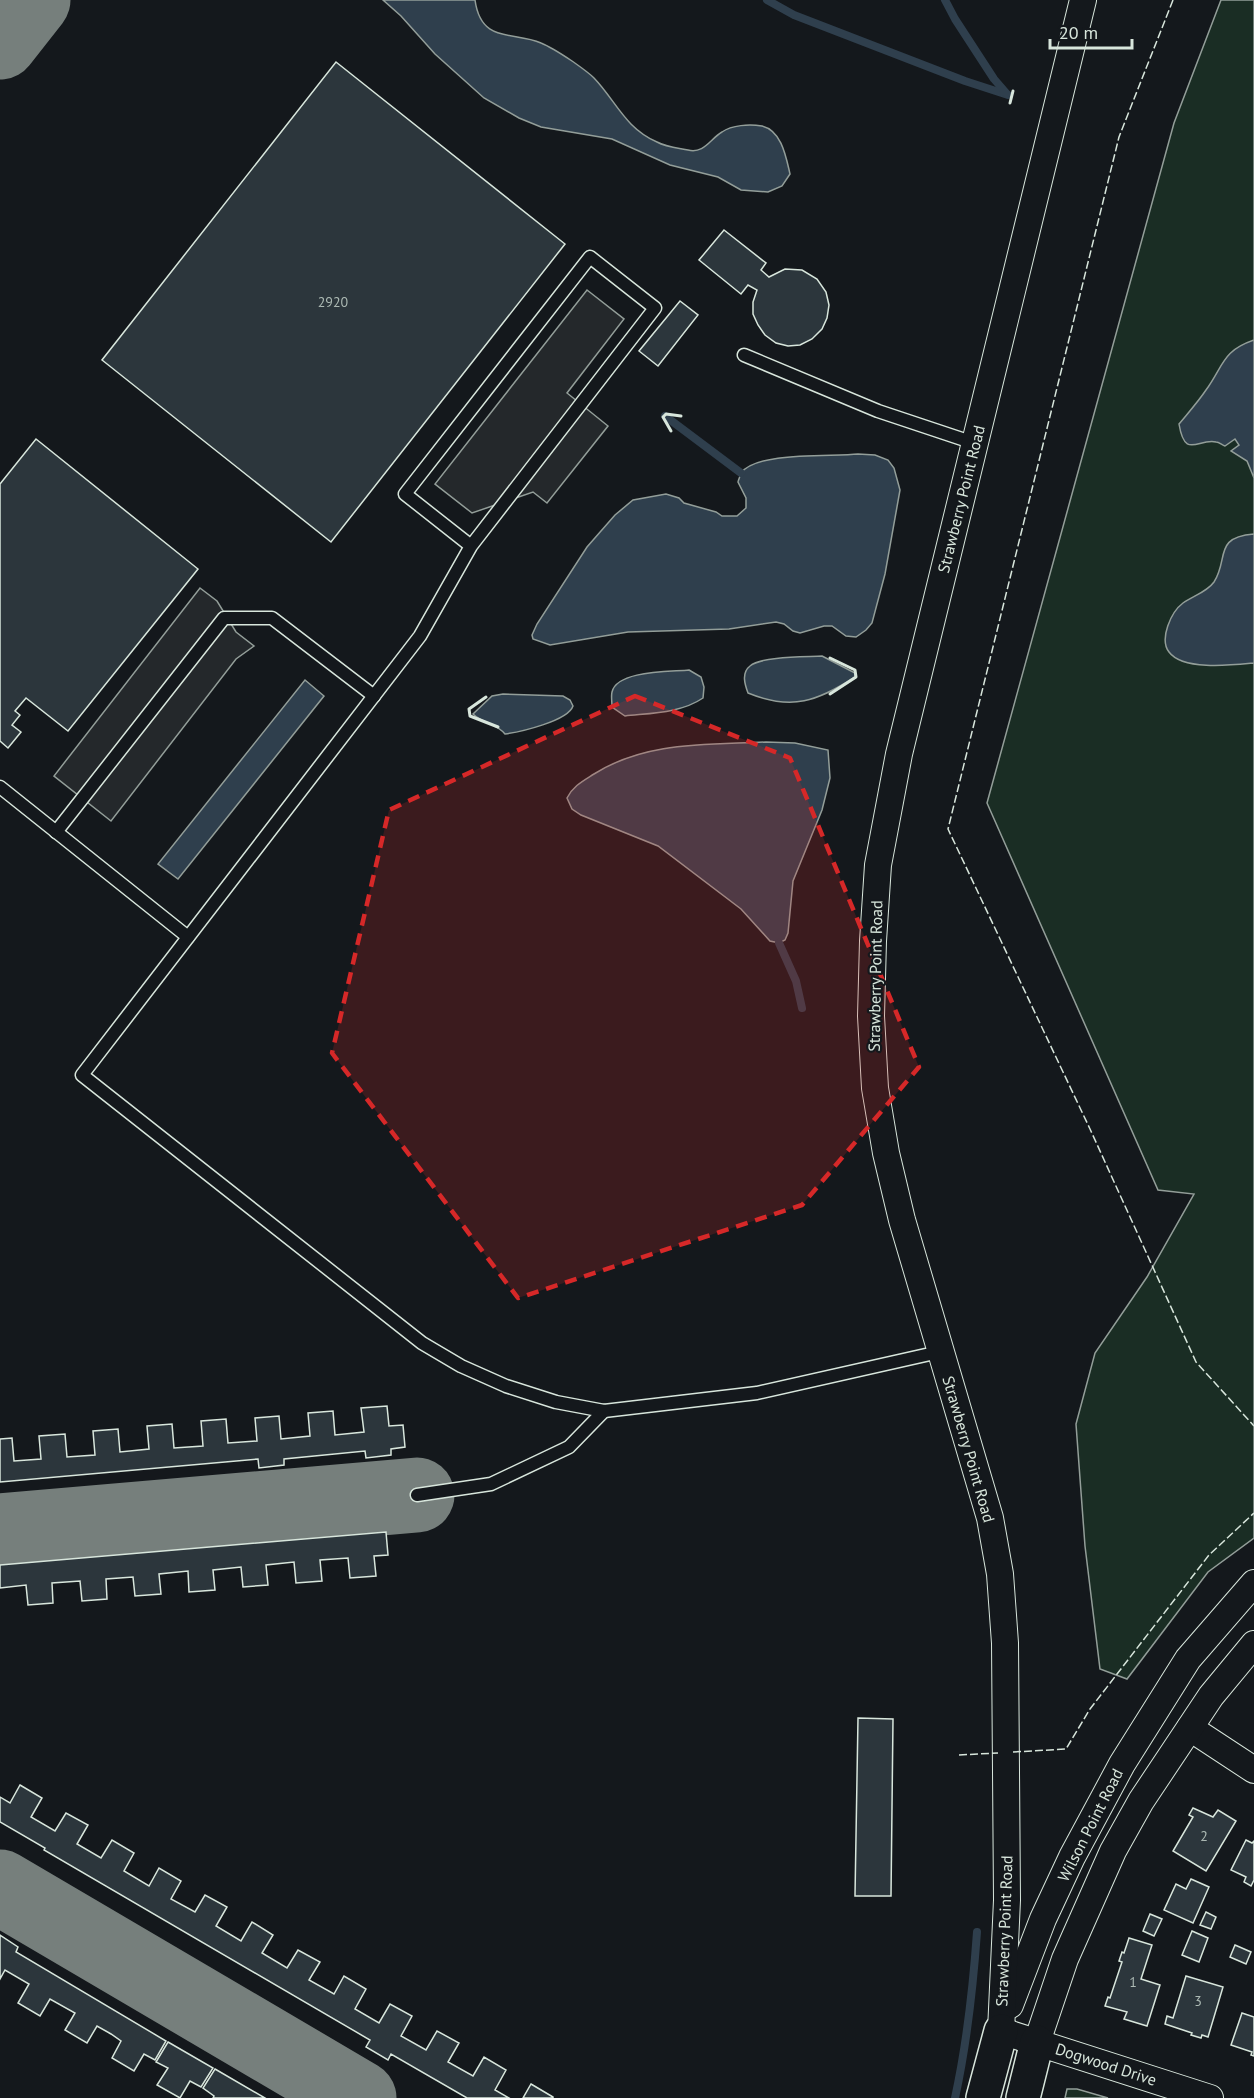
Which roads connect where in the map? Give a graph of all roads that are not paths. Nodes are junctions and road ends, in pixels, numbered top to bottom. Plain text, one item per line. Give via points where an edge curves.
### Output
1 (1083, 0) edge
2 (744, 355) dead end
3 (974, 442) junction
4 (471, 546) junction
5 (374, 696) junction
6 (0, 787) edge
7 (56, 832) junction
8 (188, 937) junction
9 (939, 1352) junction
10 (604, 1411) junction
11 (417, 1495) dead end
12 (1254, 1583) edge
13 (1254, 1644) edge
14 (1190, 1728) junction
15 (1254, 1770) edge
16 (1001, 2031) junction
17 (1037, 2042) junction
18 (983, 2098) edge
19 (1023, 2098) edge
20 (1210, 2098) edge

1 - 3 street, Strawberry Point Road
2 - 3 lane via 878,411
3 - 9 street, Strawberry Point Road via 899,754 878,865 873,941 871,1016 875,1088 902,1220
4 - 4 lane via 655,308 590,258 405,494
4 - 5 lane via 420,636
5 - 7 lane via 272,618 224,618
5 - 8 lane
6 - 7 lane
7 - 8 lane
8 - 10 lane via 82,1075 422,1344 506,1386 556,1402
9 - 10 lane via 757,1393
9 - 16 street, Strawberry Point Road via 990,1518 1000,1574 1005,1643 1007,1900
10 - 11 lane via 569,1447 491,1484
12 - 16 street, Wilson Point Road via 1188,1659 1117,1772 1043,1920
13 - 14 street, Wilson Point Road
14 - 15 street
14 - 17 street, Wilson Point Road via 1113,1851 1065,1959
16 - 17 street, Dogwood Drive
16 - 18 street, Wilson Point Road
17 - 19 street, Wilson Point Road
17 - 20 street, Dogwood Drive

